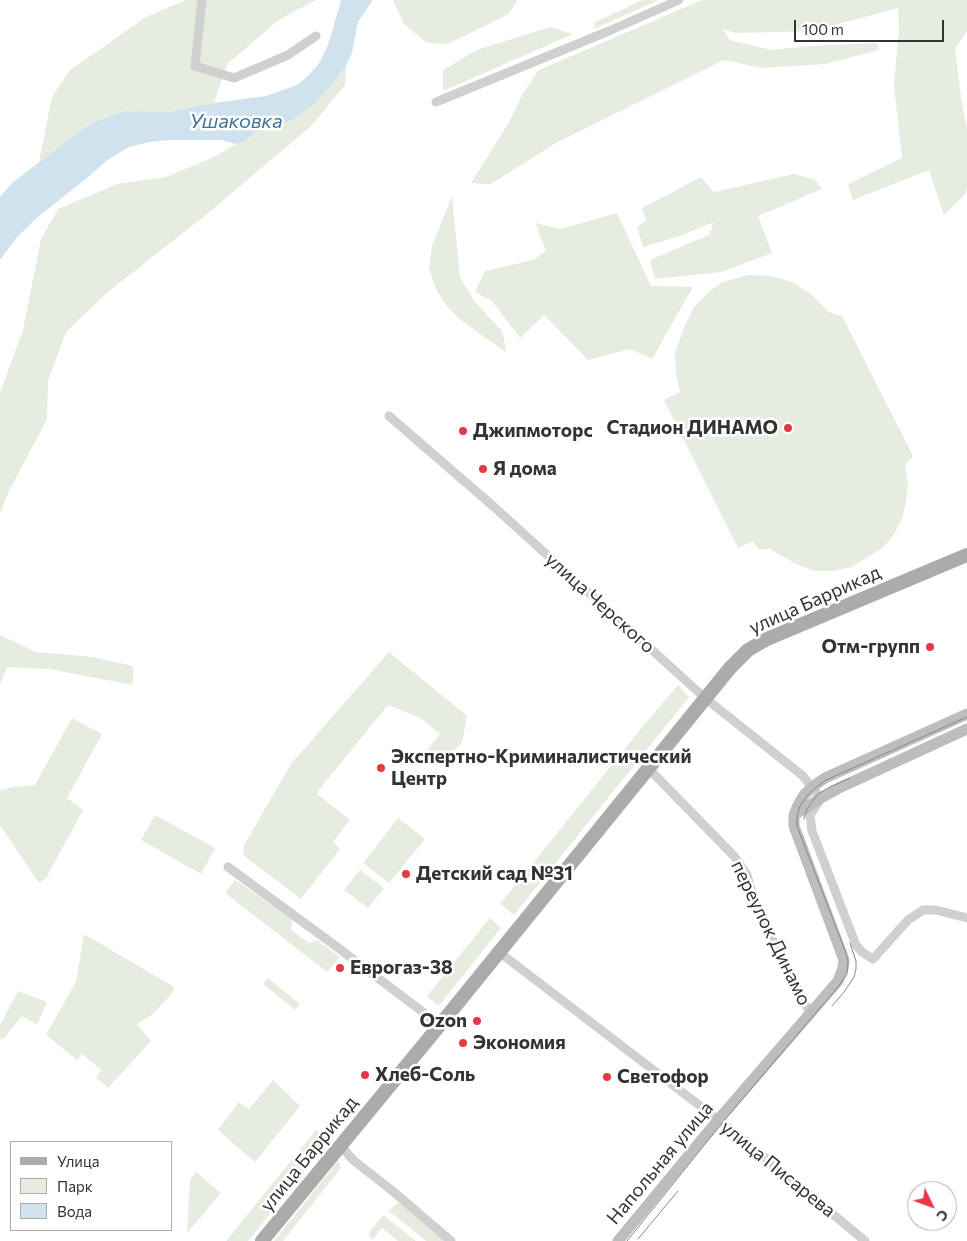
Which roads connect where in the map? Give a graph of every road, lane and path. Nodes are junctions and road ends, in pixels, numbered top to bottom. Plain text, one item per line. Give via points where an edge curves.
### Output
1 (202, 0) edge
2 (679, 0) edge
3 (316, 36) dead end
4 (436, 102) dead end
5 (389, 416) dead end
6 (967, 555) edge
7 (705, 698) junction
8 (967, 714) edge
9 (967, 729) edge
10 (648, 768) junction
11 (812, 787) junction
12 (820, 798) junction
13 (794, 815) junction
14 (228, 867) dead end
15 (967, 918) edge
16 (499, 952) junction
17 (810, 1013) junction
18 (440, 1025) junction
19 (718, 1120) junction
20 (340, 1146) junction
21 (262, 1241) edge
22 (451, 1241) edge
23 (618, 1241) edge
24 (865, 1241) edge

1 - 3 street via 195,66 234,78 288,55
2 - 4 street
5 - 7 street, улица Черского
6 - 7 main road, улица Баррикад via 768,639 748,650
7 - 10 main road, улица Баррикад
7 - 11 street, улица Черского
8 - 11 street via 825,778
9 - 12 street
10 - 16 main road, улица Баррикад
10 - 17 street, переулок Динамо via 734,856 747,875 756,907
11 - 12 street, улица Черского
11 - 13 street
12 - 13 street
12 - 15 street via 810,815 812,831 856,945 862,952 873,959 908,920 923,910
13 - 17 street, Напольная улица via 797,836 844,960 838,980
14 - 18 street
16 - 18 main road, улица Баррикад
16 - 19 street, улица Писарева
17 - 19 street, Напольная улица
18 - 20 main road, улица Баррикад
19 - 23 street, Напольная улица
19 - 24 street, улица Писарева
20 - 21 main road, улица Баррикад
20 - 22 street

